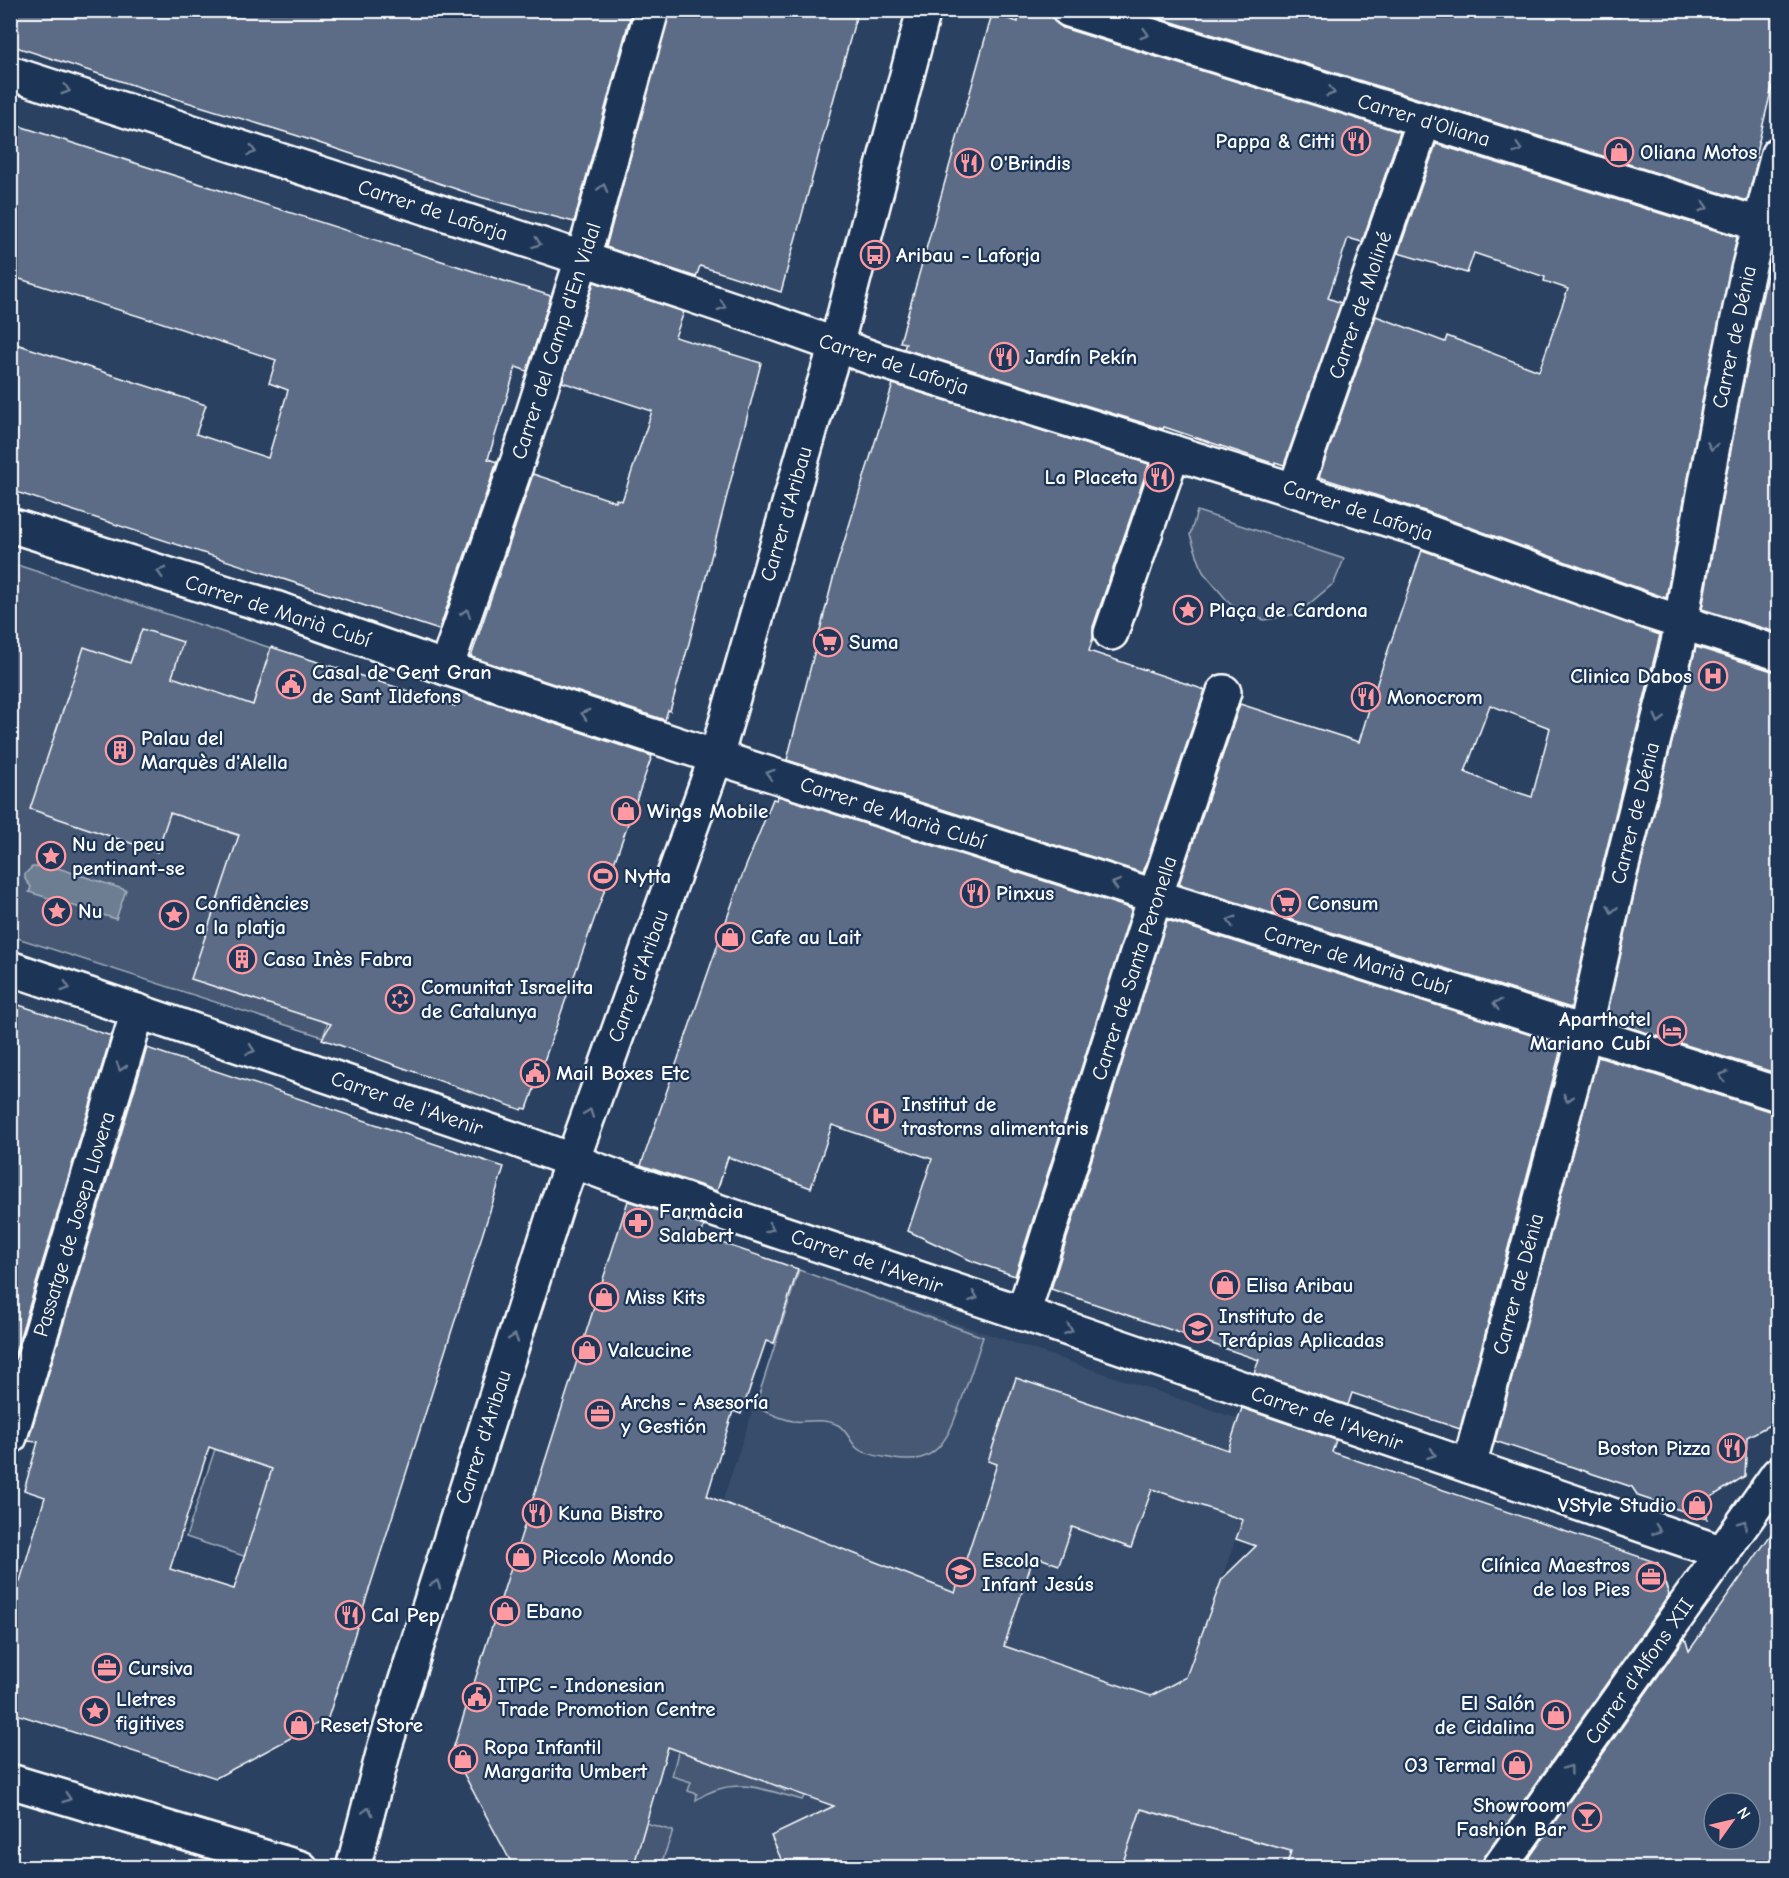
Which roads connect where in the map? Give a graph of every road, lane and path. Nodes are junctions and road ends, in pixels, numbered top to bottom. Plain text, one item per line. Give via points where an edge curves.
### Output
1 (652, 10) edge
2 (924, 10) edge
3 (1069, 10) edge
4 (10, 73) edge
5 (1425, 121) junction
6 (1779, 154) edge
7 (1769, 227) edge
8 (582, 258) junction
9 (836, 346) junction
10 (1173, 452) junction
11 (1296, 490) junction
12 (10, 525) edge
13 (1681, 621) junction
14 (1112, 633) dead end
15 (1779, 653) edge
16 (447, 668) junction
17 (1224, 692) dead end
18 (716, 757) junction
19 (1155, 897) junction
20 (10, 968) edge
21 (138, 1011) junction
22 (1585, 1032) junction
23 (1779, 1094) edge
24 (572, 1160) junction
25 (1023, 1314) junction
26 (10, 1437) edge
27 (1469, 1466) junction
28 (1779, 1474) edge
29 (1723, 1553) junction
30 (10, 1781) edge
31 (300, 1868) edge
32 (353, 1868) edge
33 (1499, 1868) edge

8 -> 1 street, Carrer del Camp d'En Vidal
2 - 9 street, Carrer d'Aribau
3 -> 5 street, Carrer d'Oliana
4 -> 8 street, Carrer de Laforja
5 -> 7 street, Carrer d'Oliana
5 - 11 street, Carrer de Moliné
6 - 7 street, Carrer de Dénia
7 -> 13 street, Carrer de Dénia via 1748,270
8 -> 9 street, Carrer de Laforja
16 -> 8 street, Carrer del Camp d'En Vidal
9 - 10 street, Carrer de Laforja
9 - 18 street, Carrer d'Aribau
10 - 11 street, Carrer de Laforja
10 - 14 street
11 - 13 street, Carrer de Laforja
16 -> 12 street, Carrer de Marià Cubí via 278,609
13 - 15 street, Carrer de Laforja
13 -> 22 street, Carrer de Dénia
18 -> 16 street, Carrer de Marià Cubí
17 - 19 street, Carrer de Santa Peronella
19 -> 18 street, Carrer de Marià Cubí
24 -> 18 street, Carrer d'Aribau
22 -> 19 street, Carrer de Marià Cubí
19 - 25 street, Carrer de Santa Peronella
20 -> 21 street, Carrer de l'Avenir
21 -> 24 street, Carrer de l'Avenir
21 -> 26 street, Passatge de Josep Llovera
23 -> 22 street, Carrer de Marià Cubí
22 -> 27 street, Carrer de Dénia
24 -> 25 street, Carrer de l'Avenir
32 -> 24 street, Carrer d'Aribau via 385,1746
25 -> 27 street, Carrer de l'Avenir
27 -> 29 street, Carrer de l'Avenir
29 -> 28 street, Carrer d'Alfons XII
33 -> 29 street, Carrer d'Alfons XII
30 -> 31 street

